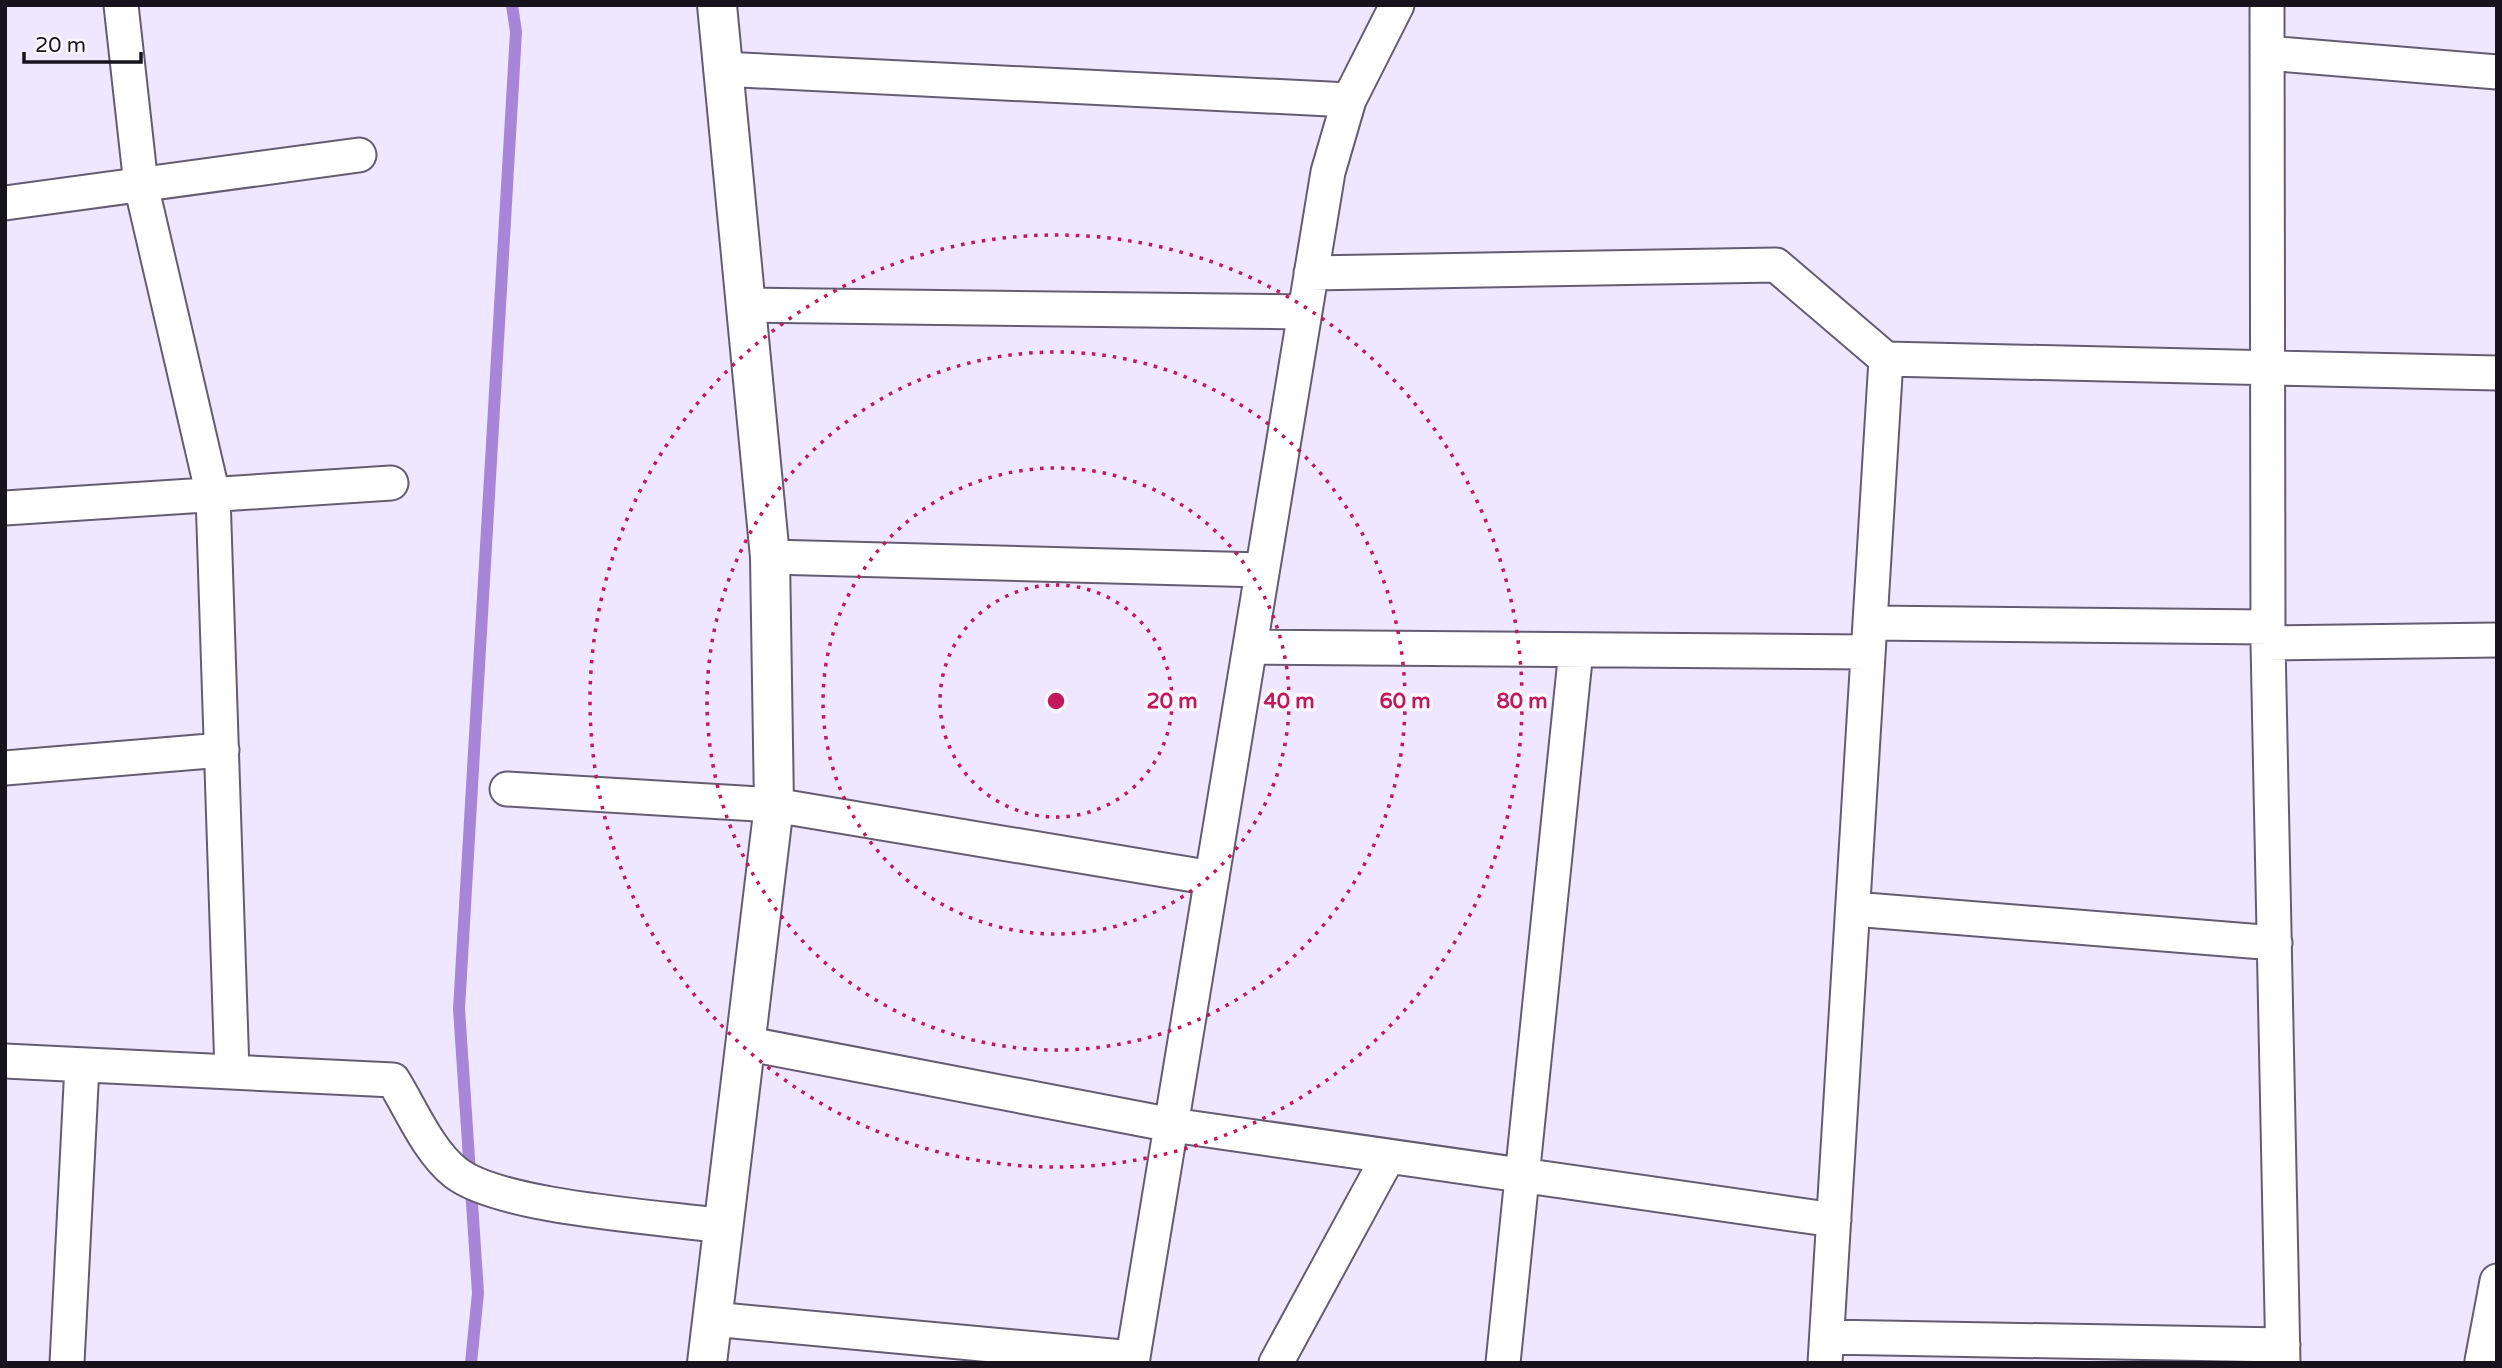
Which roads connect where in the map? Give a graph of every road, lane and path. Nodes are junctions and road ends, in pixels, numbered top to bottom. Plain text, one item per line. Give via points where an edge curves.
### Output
1 (121, 5) edge
2 (717, 5) edge
3 (1397, 5) edge
4 (2267, 5) edge
5 (2267, 53) junction
6 (721, 69) junction
7 (2497, 72) edge
8 (1349, 100) junction
9 (359, 155) dead end
10 (141, 184) junction
11 (5, 203) edge
12 (1311, 273) junction
13 (744, 305) junction
14 (1305, 312) junction
15 (1886, 359) junction
16 (2268, 368) junction
17 (2497, 373) edge
18 (391, 483) dead end
19 (213, 495) junction
20 (5, 508) edge
21 (770, 557) junction
22 (1262, 570) junction
23 (2268, 635) junction
24 (1869, 638) junction
25 (2497, 640) edge
26 (1250, 647) junction
27 (1576, 650) junction
28 (222, 750) junction
29 (5, 768) edge
30 (507, 789) dead end
31 (774, 805) junction
32 (1212, 878) junction
33 (1853, 909) junction
34 (2275, 943) junction
35 (744, 1043) junction
36 (5, 1061) edge
37 (82, 1065) junction
38 (232, 1072) junction
39 (1172, 1125) junction
40 (1388, 1157) junction
41 (1522, 1175) junction
42 (1834, 1220) junction
43 (723, 1226) junction
44 (2497, 1281) edge
45 (712, 1319) junction
46 (1826, 1350) edge
47 (2283, 1354) edge
48 (1132, 1360) edge
49 (2481, 1362) edge
50 (67, 1363) edge
51 (707, 1363) edge
52 (1276, 1363) edge
53 (1503, 1363) edge

1 - 10 street
2 - 6 street
3 - 8 street
4 - 5 street
5 - 7 street
5 - 16 street
6 - 8 street
6 - 13 street
8 - 12 street via 1328,172
9 - 10 street
10 - 11 street
10 - 19 street
12 - 14 street
12 - 15 street via 1776,265
13 - 14 street
13 - 21 street
14 - 22 street
15 - 16 street
15 - 24 street
16 - 17 street
16 - 23 street
18 - 19 street
19 - 20 street
19 - 28 street
21 - 22 street
21 - 31 street
22 - 26 street
23 - 24 street
23 - 25 street
23 - 34 street
24 - 27 street
24 - 33 street
26 - 27 street
26 - 32 street
27 - 41 street
28 - 29 street
28 - 38 street
30 - 31 street
31 - 32 street
31 - 35 street
32 - 39 street
33 - 34 street
33 - 42 street
34 - 47 street
35 - 39 street
35 - 43 street
36 - 37 street
37 - 38 street
37 - 50 street
38 - 43 street via 393,1080 430,1142 456,1172 499,1194
39 - 40 street
39 - 48 street
40 - 41 street
40 - 52 street
41 - 42 street
41 - 53 street
42 - 46 street
43 - 45 street
44 - 49 street
45 - 48 street
45 - 51 street
46 - 47 street

